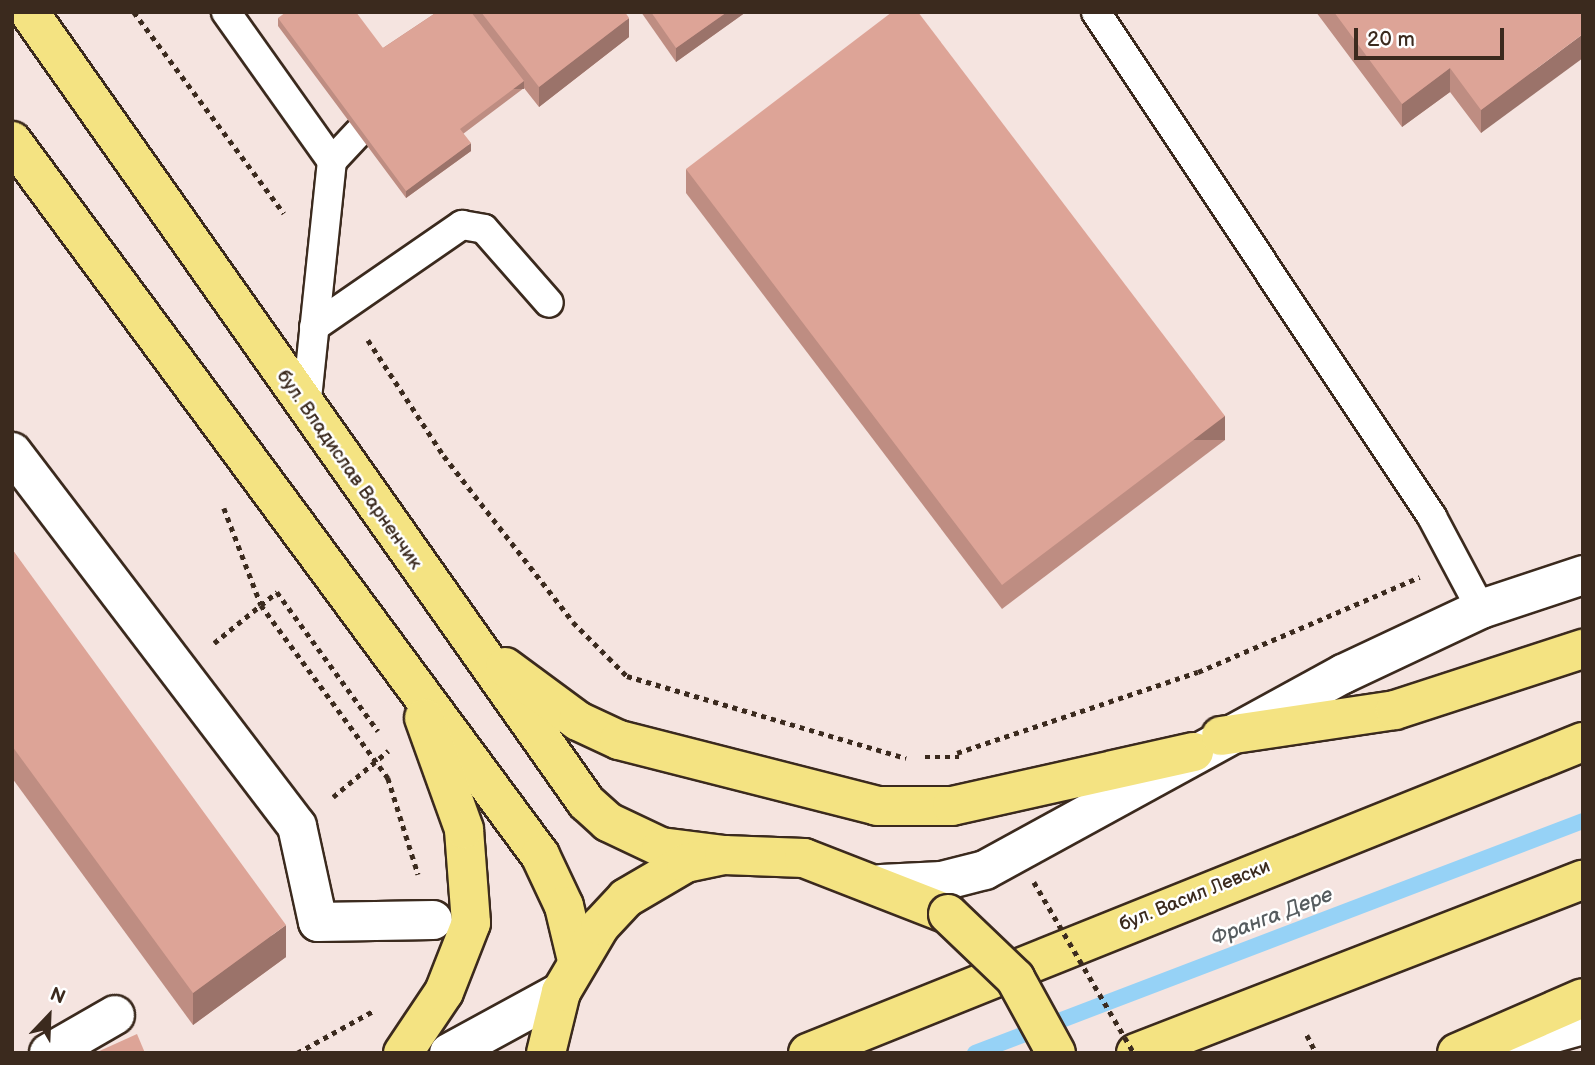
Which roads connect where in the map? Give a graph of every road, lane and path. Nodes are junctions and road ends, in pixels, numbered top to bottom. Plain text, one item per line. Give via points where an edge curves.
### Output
1 (29, 12) edge
2 (226, 12) edge
3 (1096, 12) edge
4 (358, 133) edge
5 (12, 141) edge
6 (332, 161) junction
7 (549, 303) dead end
8 (314, 327) junction
9 (306, 408) junction
10 (12, 452) edge
11 (444, 456) dead end
12 (219, 496) dead end
13 (1455, 561) junction
14 (1583, 575) edge
15 (261, 605) junction
16 (1481, 609) junction
17 (464, 634) junction
18 (1583, 649) edge
19 (177, 673) junction
20 (410, 680) junction
21 (1583, 742) edge
22 (1208, 744) junction
23 (957, 753) junction
24 (377, 762) junction
25 (985, 800) junction
26 (297, 826) junction
27 (724, 855) junction
28 (1583, 880) edge
29 (1034, 882) dead end
30 (881, 884) junction
31 (433, 920) joint
32 (569, 976) junction
33 (384, 998) dead end
34 (1583, 998) edge
35 (115, 1015) dead end
36 (1583, 1025) edge
37 (49, 1053) edge
38 (297, 1053) edge
39 (402, 1053) edge
40 (449, 1053) edge
41 (546, 1053) edge
42 (808, 1053) edge
43 (1056, 1053) edge
44 (1135, 1053) edge
45 (1457, 1053) edge
46 (1485, 1053) edge

1 - 9 main road, бул. Владислав Варненчик
2 - 6 lane
3 - 13 lane
4 - 6 lane
5 - 20 main road
6 - 8 lane
7 - 8 lane via 484,229 462,225
8 - 9 lane
9 - 17 main road, бул. Владислав Варненчик
10 - 19 street
11 - 23 path via 573,622 627,676 909,759
12 - 15 path
13 - 16 lane
13 - 23 path via 1198,671
14 - 16 street
15 - 19 path
15 - 24 path
15 - 24 path via 277,592 391,749
16 - 22 street
17 - 25 main road via 578,721 660,754 877,806 913,810
17 - 27 main road, бул. Владислав Варненчик via 586,802 608,822 661,847
18 - 22 main road via 1395,710
19 - 26 street
20 - 32 main road via 540,855 564,906
20 - 39 main road via 464,829 472,889 461,956 424,1027
21 - 42 main road, бул. Васил Левски
22 - 25 main road
22 - 30 street via 985,870 942,881
23 - 25 path
24 - 26 path
24 - 31 path via 388,778
26 - 31 street via 318,922
27 - 30 main road via 804,858
27 - 32 main road via 686,863 648,881 600,926
28 - 44 main road
29 - 44 path, bridge
30 - 43 main road, bridge via 948,914 1015,978
32 - 40 street
32 - 41 main road
33 - 38 path via 340,1033
34 - 45 main road
35 - 37 street
36 - 46 street

